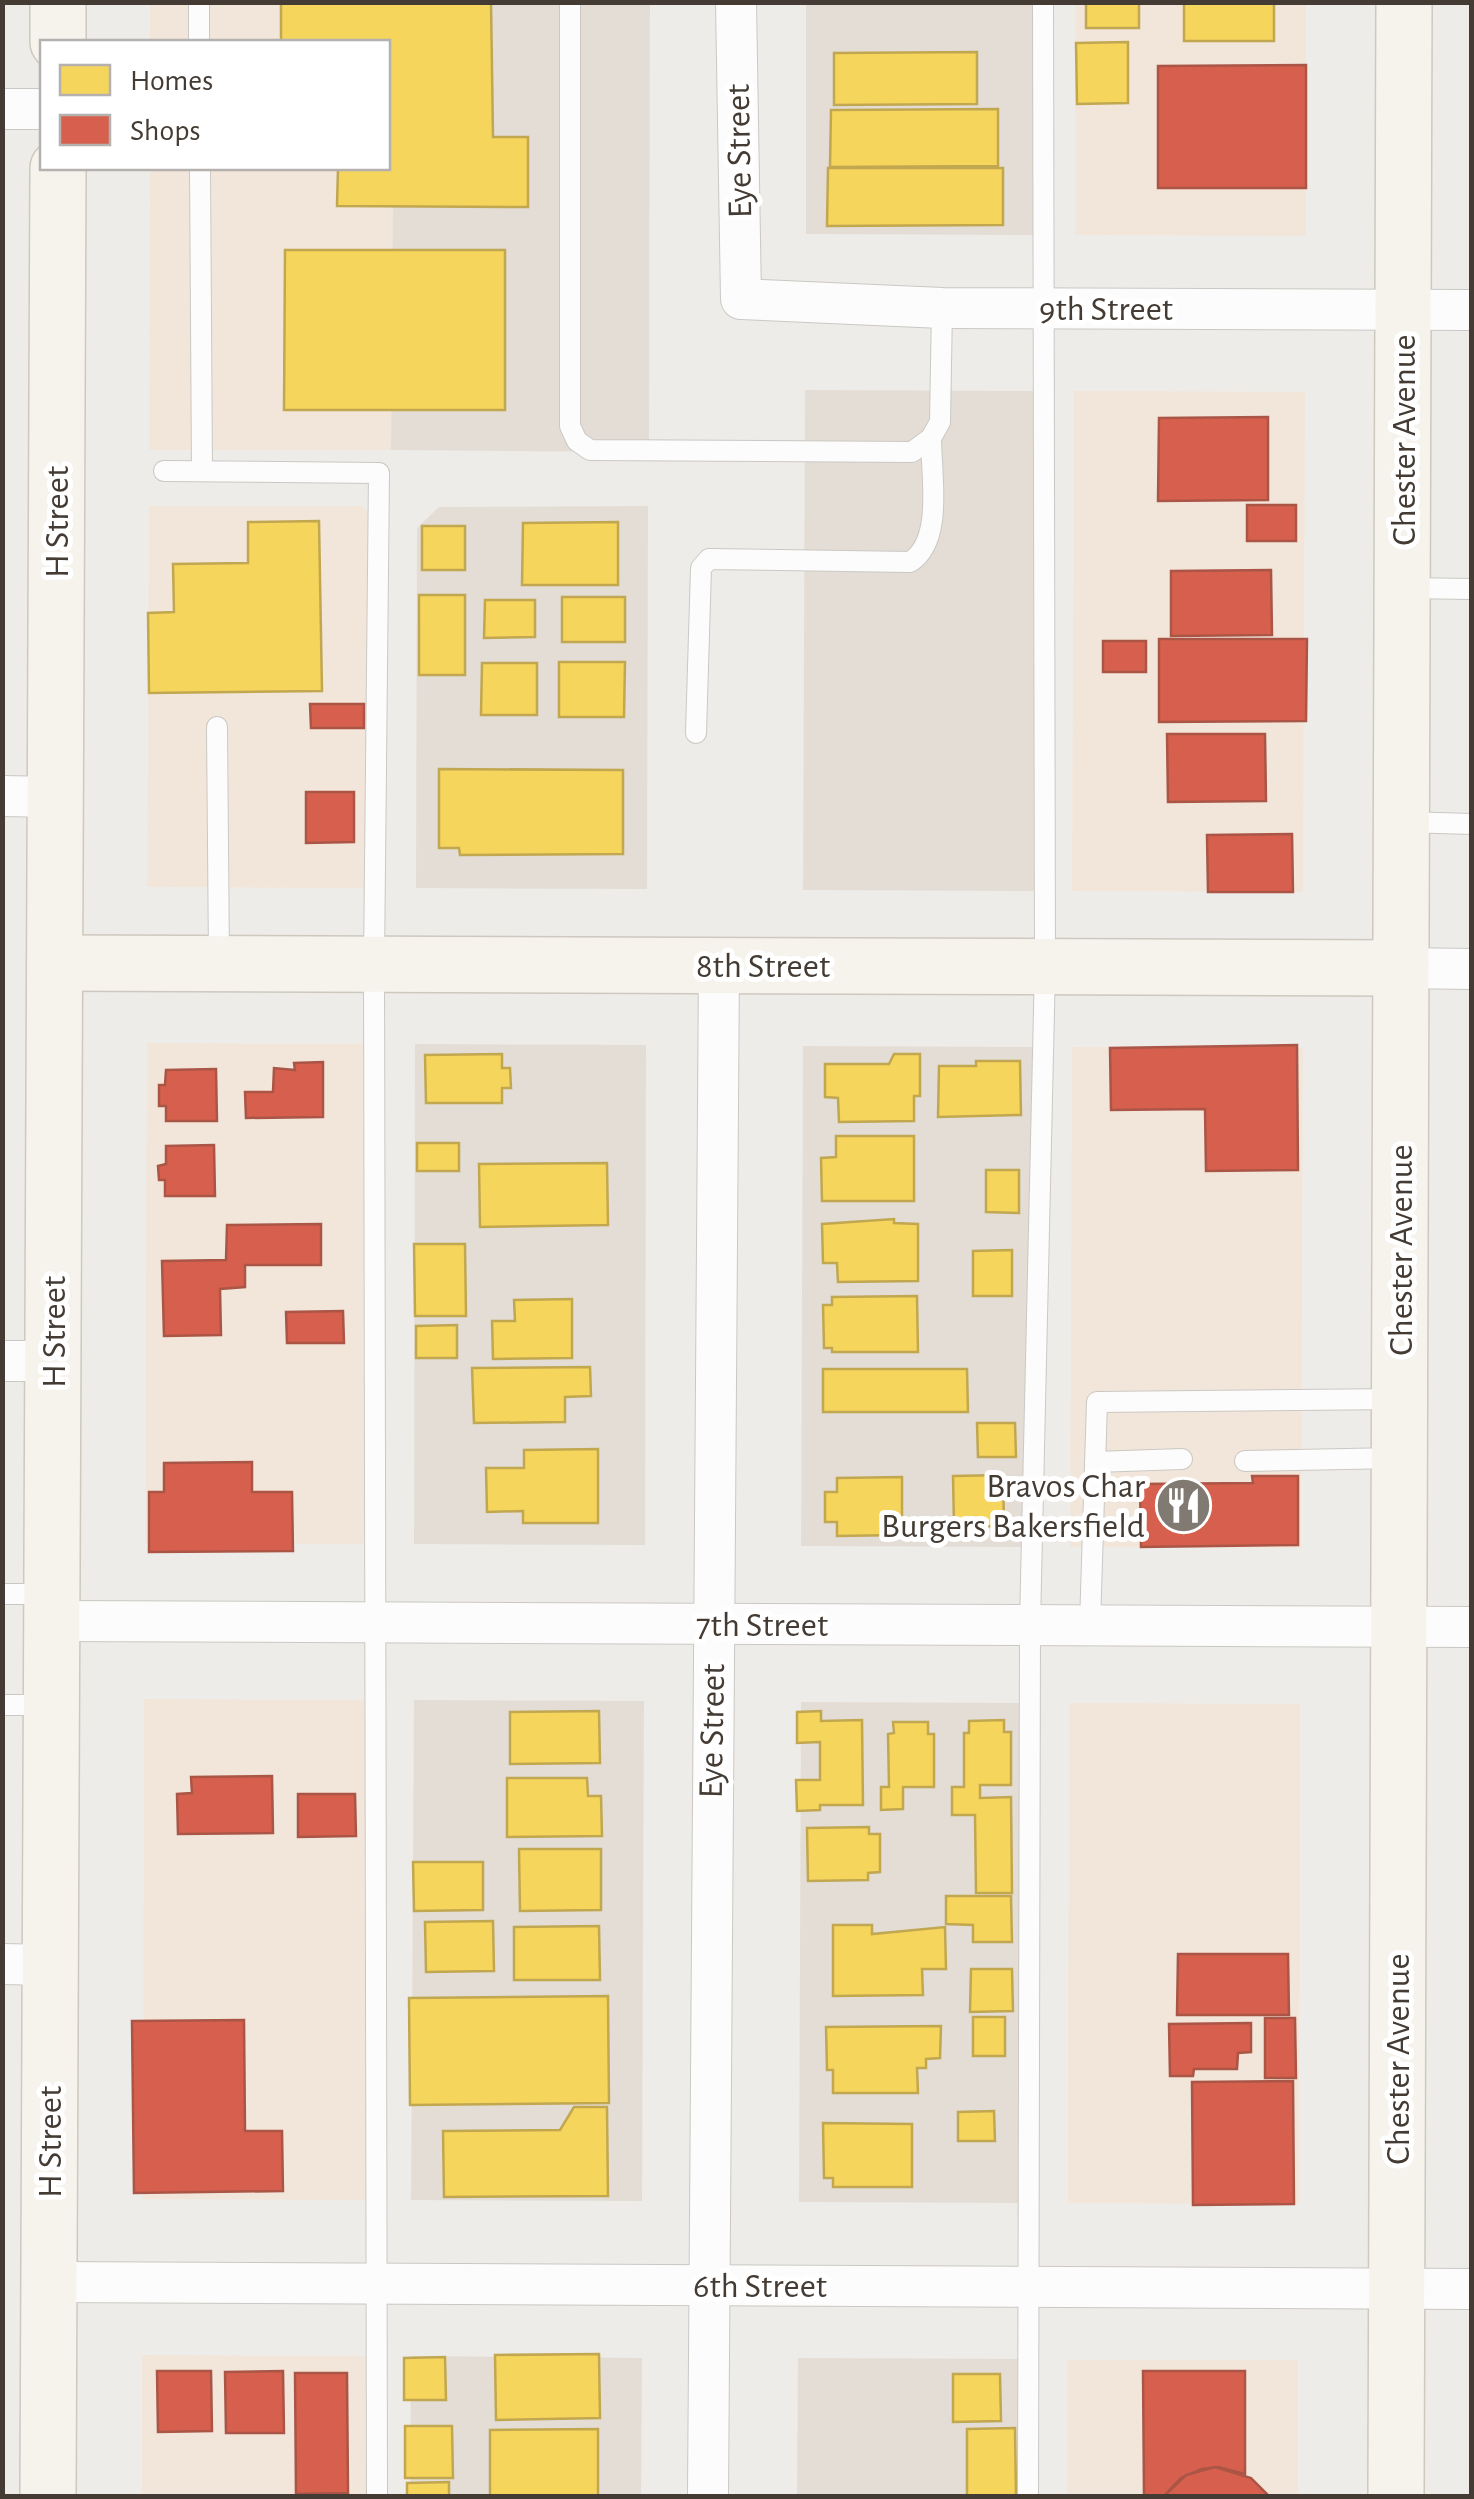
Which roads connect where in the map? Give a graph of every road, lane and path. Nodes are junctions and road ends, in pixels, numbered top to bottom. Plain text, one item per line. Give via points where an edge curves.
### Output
1 (58, 2) edge
2 (199, 2) edge
3 (570, 2) edge
4 (736, 2) edge
5 (1043, 2) edge
6 (1404, 2) edge
7 (58, 40) edge
8 (200, 40) edge
9 (2, 109) edge
10 (40, 109) edge
11 (58, 170) edge
12 (200, 170) edge
13 (741, 300) joint
14 (942, 308) junction
15 (1042, 308) junction
16 (1403, 310) junction
17 (1472, 310) edge
18 (931, 438) junction
19 (164, 471) dead end
20 (202, 471) junction
21 (1403, 588) junction
22 (1472, 589) edge
23 (217, 727) dead end
24 (696, 733) dead end
25 (29, 796) edge
26 (1402, 822) junction
27 (1472, 824) edge
28 (54, 963) junction
29 (220, 964) junction
30 (374, 964) junction
31 (719, 965) junction
32 (1045, 966) junction
33 (1401, 968) junction
34 (1472, 969) edge
35 (28, 1361) edge
36 (1400, 1399) junction
37 (1399, 1458) junction
38 (1182, 1459) dead end
39 (1244, 1460) dead end
40 (1095, 1462) junction
41 (35, 1603) edge
42 (375, 1622) junction
43 (712, 1624) junction
44 (1030, 1624) junction
45 (1090, 1624) junction
46 (1399, 1627) junction
47 (1472, 1627) edge
48 (26, 1705) edge
49 (26, 1964) edge
50 (49, 2282) junction
51 (375, 2284) junction
52 (706, 2285) junction
53 (1030, 2286) junction
54 (1396, 2288) junction
55 (1472, 2288) edge
56 (48, 2496) edge
57 (377, 2496) edge
58 (708, 2496) edge
59 (1028, 2496) edge
60 (1396, 2496) edge

1 - 7 street
2 - 8 lane
3 - 18 lane via 570,426 577,442 590,450 912,452
4 - 13 street, Eye Street
5 - 15 lane
6 - 16 street, Chester Avenue
9 - 10 street
11 - 25 street, H Street
12 - 20 lane
13 - 14 street, 9th Street
14 - 15 street, 9th Street
14 - 18 lane via 941,408
15 - 16 street, 9th Street
15 - 32 lane
16 - 17 street, 9th Street
16 - 21 street, Chester Avenue
18 - 24 lane via 930,539 910,562 709,559 701,568
19 - 20 lane
20 - 30 lane via 379,473
21 - 22 lane
21 - 26 street, Chester Avenue
23 - 29 lane
25 - 28 street, H Street
26 - 27 lane
26 - 33 street, Chester Avenue
28 - 29 street, 8th Street
28 - 35 street, H Street
29 - 30 street, 8th Street
30 - 31 street, 8th Street
30 - 42 lane
31 - 32 street, 8th Street
31 - 43 street, Eye Street
32 - 33 street, 8th Street
32 - 44 lane
33 - 34 street, 8th Street
33 - 36 street, Chester Avenue
35 - 41 street, H Street
36 - 37 street, Chester Avenue
36 - 40 lane via 1097,1402
37 - 39 lane
37 - 46 street, Chester Avenue
38 - 40 lane
40 - 45 lane
41 - 42 street, 7th Street
41 - 48 street, H Street
42 - 43 street, 7th Street
42 - 51 lane
43 - 44 street, 7th Street
43 - 52 street, Eye Street
44 - 45 street, 7th Street
44 - 53 lane
45 - 46 street, 7th Street
46 - 47 street, 7th Street
46 - 54 street, Chester Avenue
48 - 49 street, H Street
49 - 50 street, H Street
50 - 51 street, 6th Street
50 - 56 street, H Street
51 - 52 street, 6th Street
51 - 57 lane
52 - 53 street, 6th Street
52 - 58 street, Eye Street
53 - 54 street, 6th Street
53 - 59 lane
54 - 55 street, 6th Street
54 - 60 street, Chester Avenue

